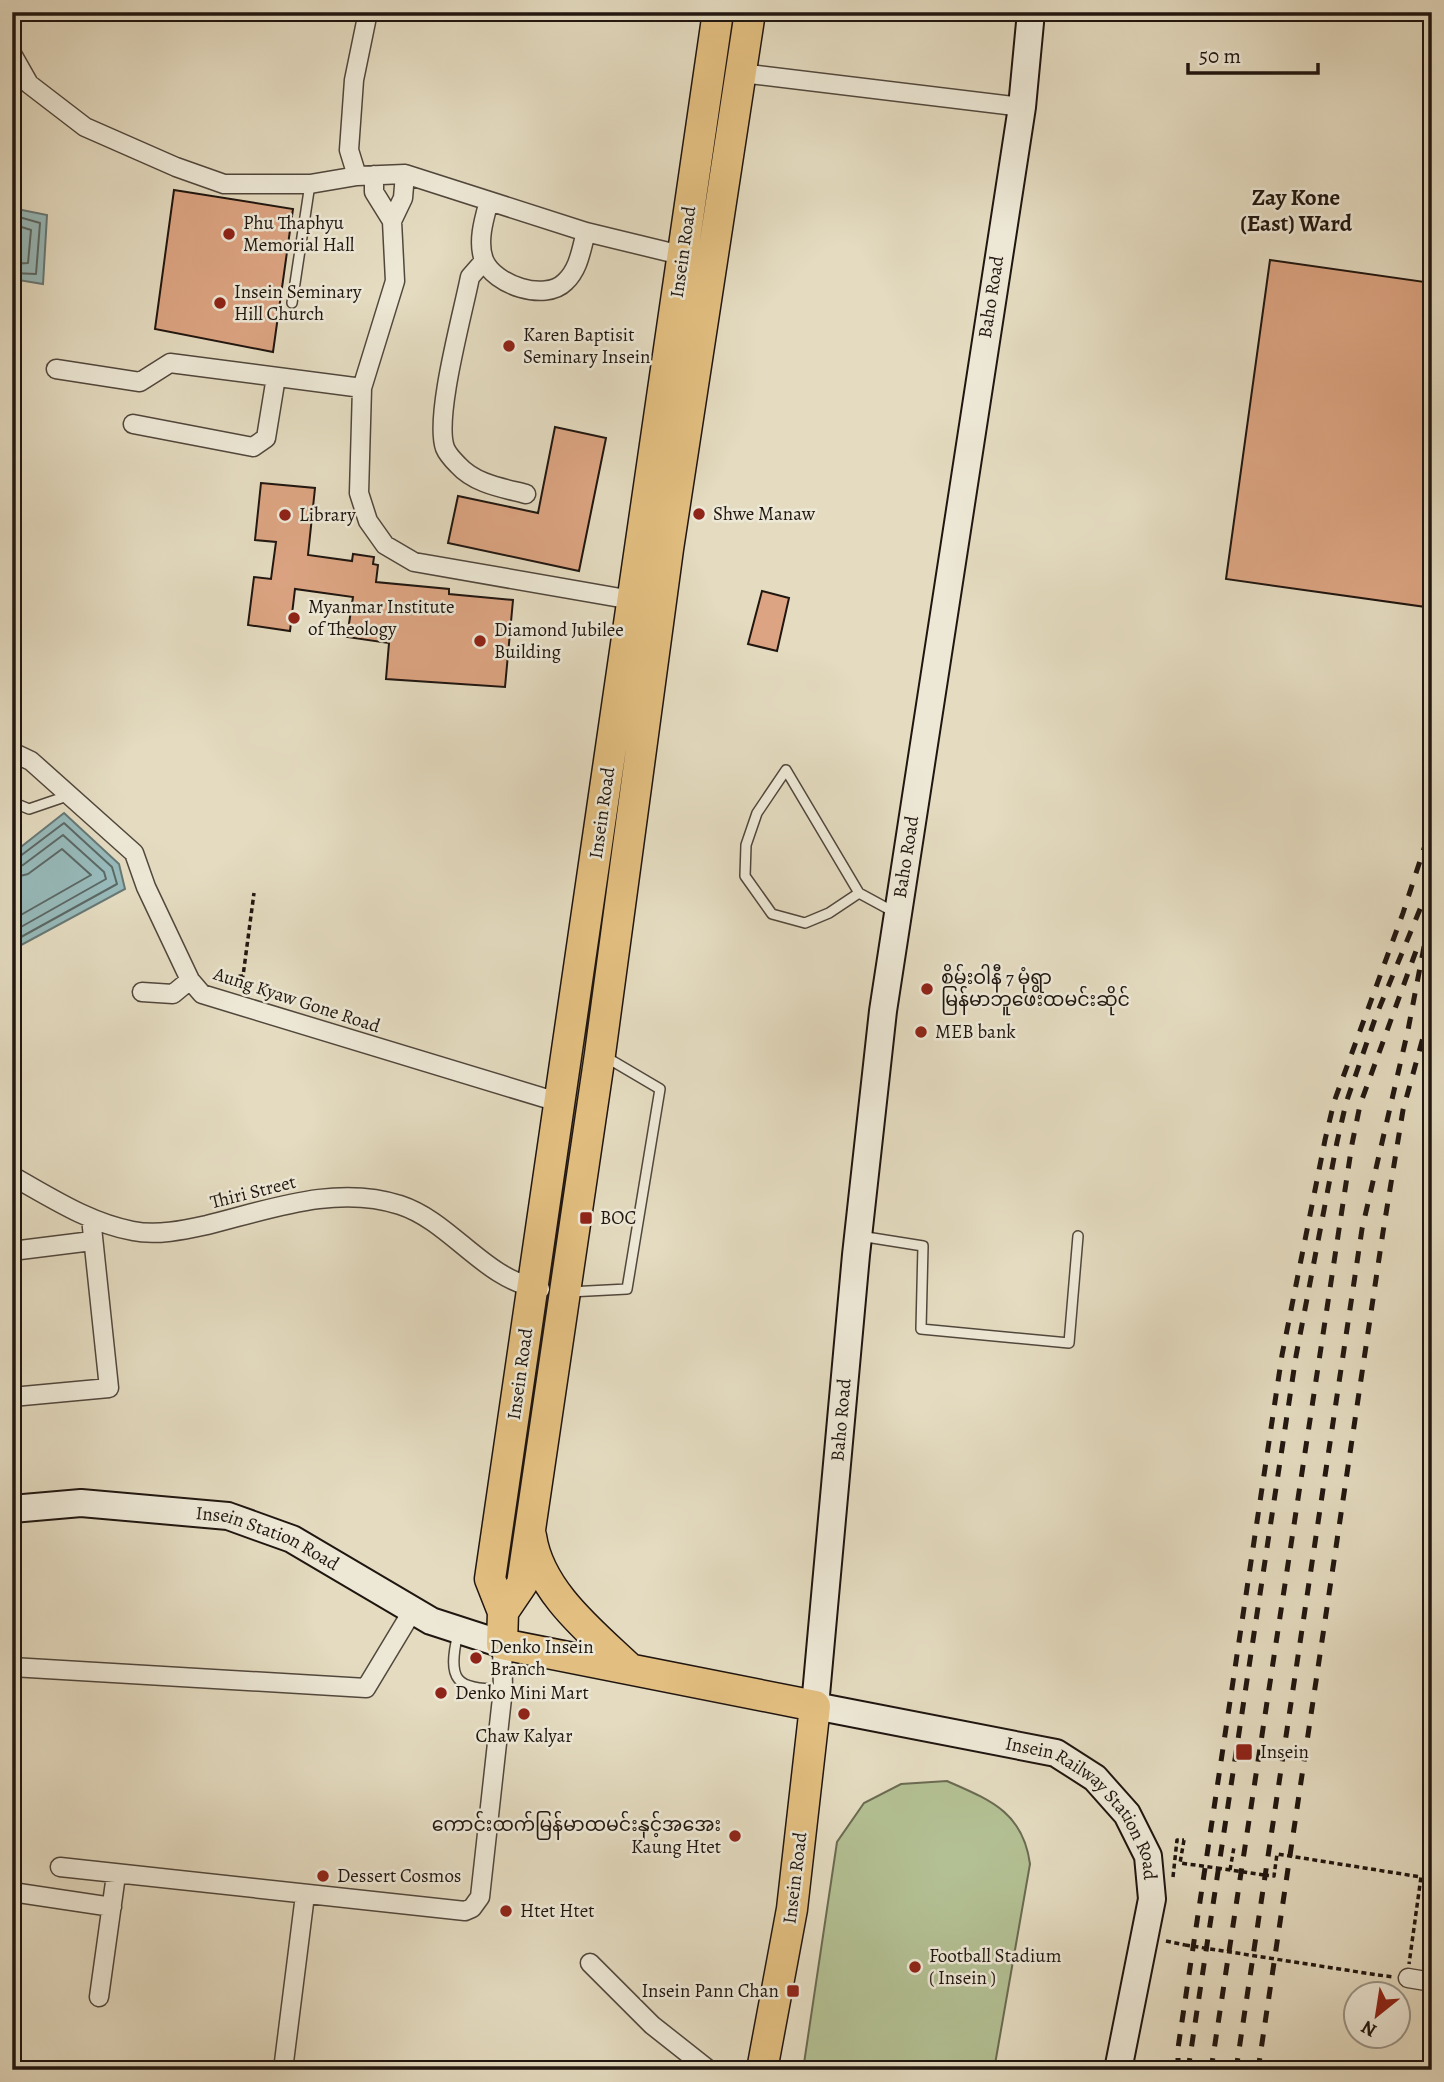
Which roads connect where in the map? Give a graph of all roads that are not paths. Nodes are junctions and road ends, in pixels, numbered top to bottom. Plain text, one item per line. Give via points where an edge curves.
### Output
1 (368, 12) edge
2 (718, 12) edge
3 (750, 12) edge
4 (1031, 12) edge
5 (12, 54) edge
6 (741, 73) junction
7 (1022, 107) junction
8 (405, 174) junction
9 (366, 176) junction
10 (310, 184) junction
11 (489, 201) junction
12 (392, 221) junction
13 (586, 232) junction
14 (682, 256) junction
15 (484, 261) junction
16 (713, 261) junction
17 (292, 303) dead end
18 (56, 369) dead end
19 (276, 377) junction
20 (362, 388) junction
21 (133, 424) dead end
22 (526, 494) dead end
23 (654, 547) junction
24 (632, 600) junction
25 (615, 717) junction
26 (645, 722) junction
27 (12, 752) edge
28 (71, 795) junction
29 (12, 802) edge
30 (859, 893) junction
31 (898, 914) junction
32 (585, 934) junction
33 (616, 937) junction
34 (190, 980) junction
35 (142, 992) dead end
36 (600, 1054) junction
37 (561, 1103) junction
38 (12, 1176) edge
39 (91, 1218) junction
40 (858, 1236) junction
41 (1078, 1236) dead end
42 (92, 1241) junction
43 (12, 1251) edge
44 (533, 1287) junction
45 (564, 1293) junction
46 (12, 1397) edge
47 (12, 1509) edge
48 (530, 1522) junction
49 (413, 1611) junction
50 (503, 1612) junction
51 (459, 1630) junction
52 (502, 1644) junction
53 (12, 1667) edge
54 (629, 1668) junction
55 (503, 1689) junction
56 (815, 1706) junction
57 (60, 1867) dead end
58 (116, 1875) junction
59 (12, 1892) edge
60 (305, 1895) junction
61 (112, 1907) junction
62 (590, 1963) dead end
63 (1408, 1978) road end
64 (1432, 1982) edge
65 (99, 1997) dead end
66 (768, 2035) junction
67 (283, 2070) edge
68 (709, 2070) edge
69 (762, 2070) edge
70 (779, 2070) edge
71 (1118, 2070) edge

1 - 9 street via 354,80 349,150
2 - 14 main road, Insein Road
3 - 6 main road, Insein Road
4 - 7 main road, Baho Road
5 - 10 street via 29,84 85,127 223,184
6 - 7 street
6 - 16 main road, Insein Road
7 - 31 main road, Baho Road
8 - 9 street
8 - 11 street
8 - 12 street via 404,198
9 - 10 street
9 - 12 street
10 - 17 lane
11 - 13 street
11 - 15 street via 482,234
12 - 20 street via 395,281
13 - 14 street
13 - 15 street via 576,269 563,284 548,290 501,281
14 - 16 street
14 - 23 main road, Insein Road
15 - 22 street via 470,277 445,405 445,448 459,467 484,483
16 - 23 main road, Insein Road
18 - 19 street via 140,382 170,363
19 - 20 street
19 - 21 street via 266,438 253,447
20 - 24 street via 359,494 368,522 385,545 414,562
23 - 24 main road, Insein Road
23 - 26 main road, Insein Road
24 - 25 main road, Insein Road
25 - 26 main road
25 - 32 main road, Insein Road
26 - 33 main road, Insein Road
27 - 28 street, Aung Kyaw Gone Road via 31,761
28 - 29 lane via 29,808
28 - 34 street, Aung Kyaw Gone Road via 134,853
30 - 30 lane via 806,923 772,914 745,876 746,845 757,813 786,770
30 - 31 lane
31 - 40 main road, Baho Road
32 - 33 main road
32 - 37 main road, Insein Road
33 - 36 main road, Insein Road
34 - 35 street via 173,994
34 - 37 street, Aung Kyaw Gone Road via 202,994
36 - 45 main road, Insein Road
36 - 45 lane via 660,1089 627,1289
37 - 44 main road, Insein Road
38 - 39 street, Thiri Street
39 - 42 street
39 - 44 street, Thiri Street via 135,1232 181,1231 301,1200 376,1201 401,1205 446,1232 503,1276
40 - 41 lane via 923,1246 921,1329 1069,1343
40 - 56 main road, Baho Road
42 - 43 street
42 - 46 street via 109,1388
44 - 45 street, Thiri Street
44 - 50 main road, Insein Road via 490,1579
45 - 48 main road, Insein Road
47 - 49 main road, Insein Station Road via 80,1503 228,1516 292,1539
48 - 50 main road, Insein Road via 522,1584
48 - 54 main road, Insein Road via 533,1551 548,1582
49 - 51 main road, Insein Station Road
49 - 53 street via 366,1688
50 - 52 main road, Insein Road
51 - 52 main road, Insein Station Road
51 - 55 lane via 453,1666 460,1682 473,1690
52 - 54 main road
52 - 55 street
54 - 56 main road
55 - 60 street via 480,1897 472,1908 465,1911
56 - 66 main road, Insein Road via 792,1909
56 - 71 main road, Insein Railway Station Road via 1056,1753 1095,1778 1127,1814 1148,1856 1152,1899
57 - 58 street
58 - 60 street
58 - 61 street
59 - 61 street
60 - 67 street
61 - 65 street
62 - 68 street via 652,2025
63 - 64 street
66 - 69 main road, Insein Road
66 - 70 main road

